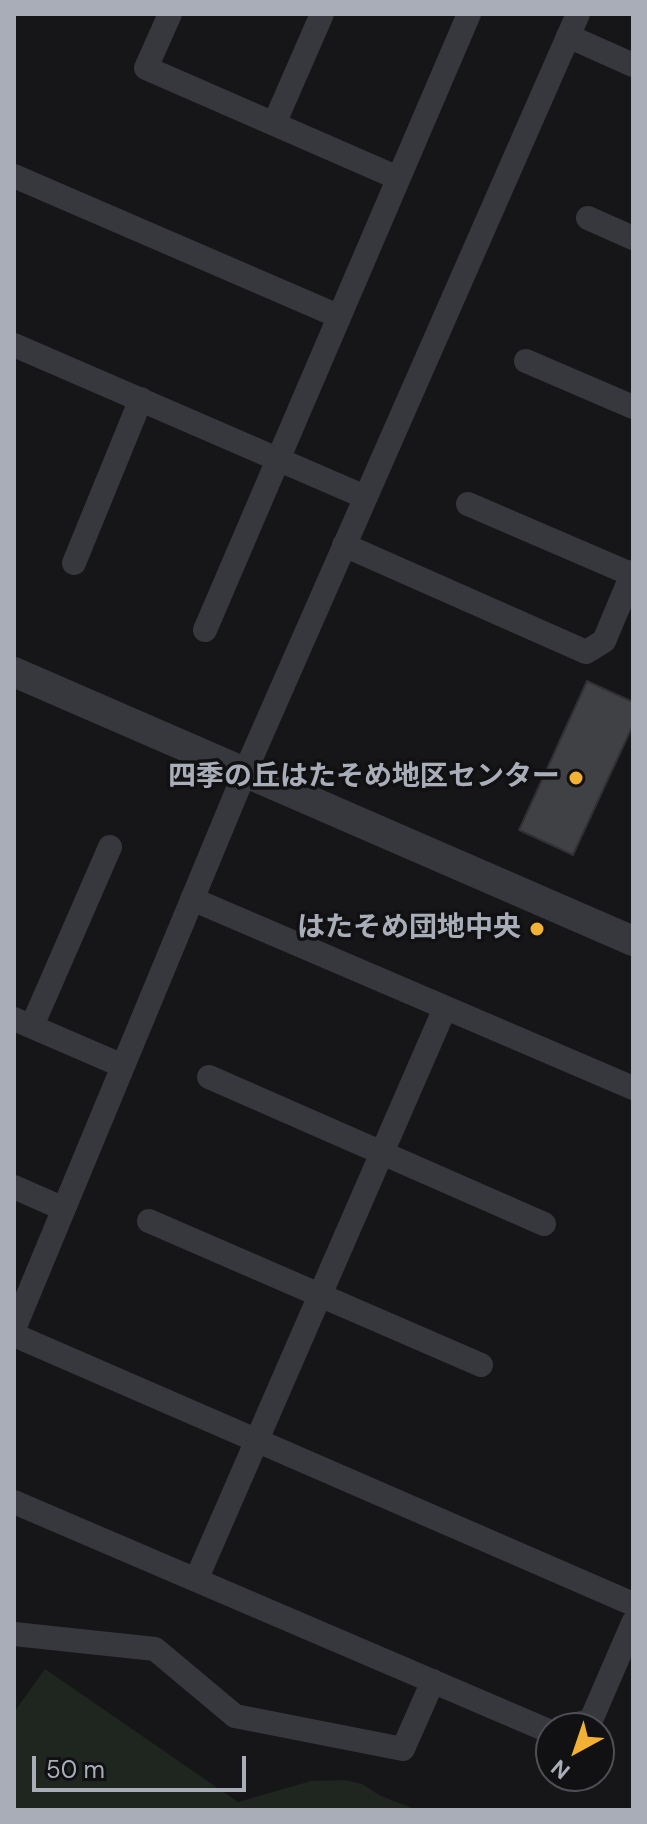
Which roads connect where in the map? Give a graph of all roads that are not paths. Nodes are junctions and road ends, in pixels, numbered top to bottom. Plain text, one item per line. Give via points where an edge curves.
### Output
1 (170, 14) edge
2 (322, 14) edge
3 (469, 14) edge
4 (573, 25) edge
5 (633, 65) edge
6 (274, 124) junction
7 (14, 176) edge
8 (398, 178) junction
9 (588, 218) dead end
10 (633, 238) edge
11 (338, 316) junction
12 (14, 345) edge
13 (526, 361) dead end
14 (141, 399) junction
15 (633, 407) edge
16 (279, 460) junction
17 (365, 497) junction
18 (468, 504) dead end
19 (344, 545) junction
20 (74, 563) dead end
21 (633, 574) edge
22 (205, 630) dead end
23 (14, 672) edge
24 (245, 772) junction
25 (110, 847) dead end
26 (192, 899) junction
27 (633, 941) edge
28 (445, 1008) junction
29 (23, 1023) edge
30 (123, 1066) junction
31 (209, 1077) dead end
32 (633, 1088) edge
33 (382, 1153) junction
34 (14, 1187) edge
35 (64, 1209) junction
36 (149, 1221) dead end
37 (544, 1224) dead end
38 (320, 1295) junction
39 (14, 1332) edge
40 (481, 1365) dead end
41 (257, 1440) junction
42 (14, 1502) edge
43 (196, 1580) junction
44 (633, 1604) edge
45 (633, 1623) edge
46 (14, 1634) edge
47 (433, 1681) junction
48 (594, 1712) edge
49 (535, 1725) edge

1 - 6 street via 146,68
2 - 6 street
3 - 8 street
4 - 5 street
4 - 17 street
6 - 8 street
7 - 11 street
8 - 11 street
9 - 10 street
11 - 16 street
12 - 14 street
13 - 15 street
14 - 16 street
14 - 20 street
16 - 17 street
16 - 22 street
17 - 19 street
18 - 21 street
19 - 21 street via 586,652 604,641
19 - 24 street
23 - 24 street
24 - 26 street
24 - 27 street
25 - 29 street
26 - 28 street
26 - 30 street
28 - 32 street
28 - 33 street
29 - 30 street
30 - 35 street
31 - 33 street
33 - 37 street
33 - 38 street
34 - 35 street
35 - 39 street
36 - 38 street
38 - 40 street
38 - 41 street
39 - 41 street
41 - 43 street
41 - 44 street
42 - 43 street
43 - 47 street
45 - 48 street
46 - 47 street via 155,1649 235,1716 403,1749
47 - 49 street

